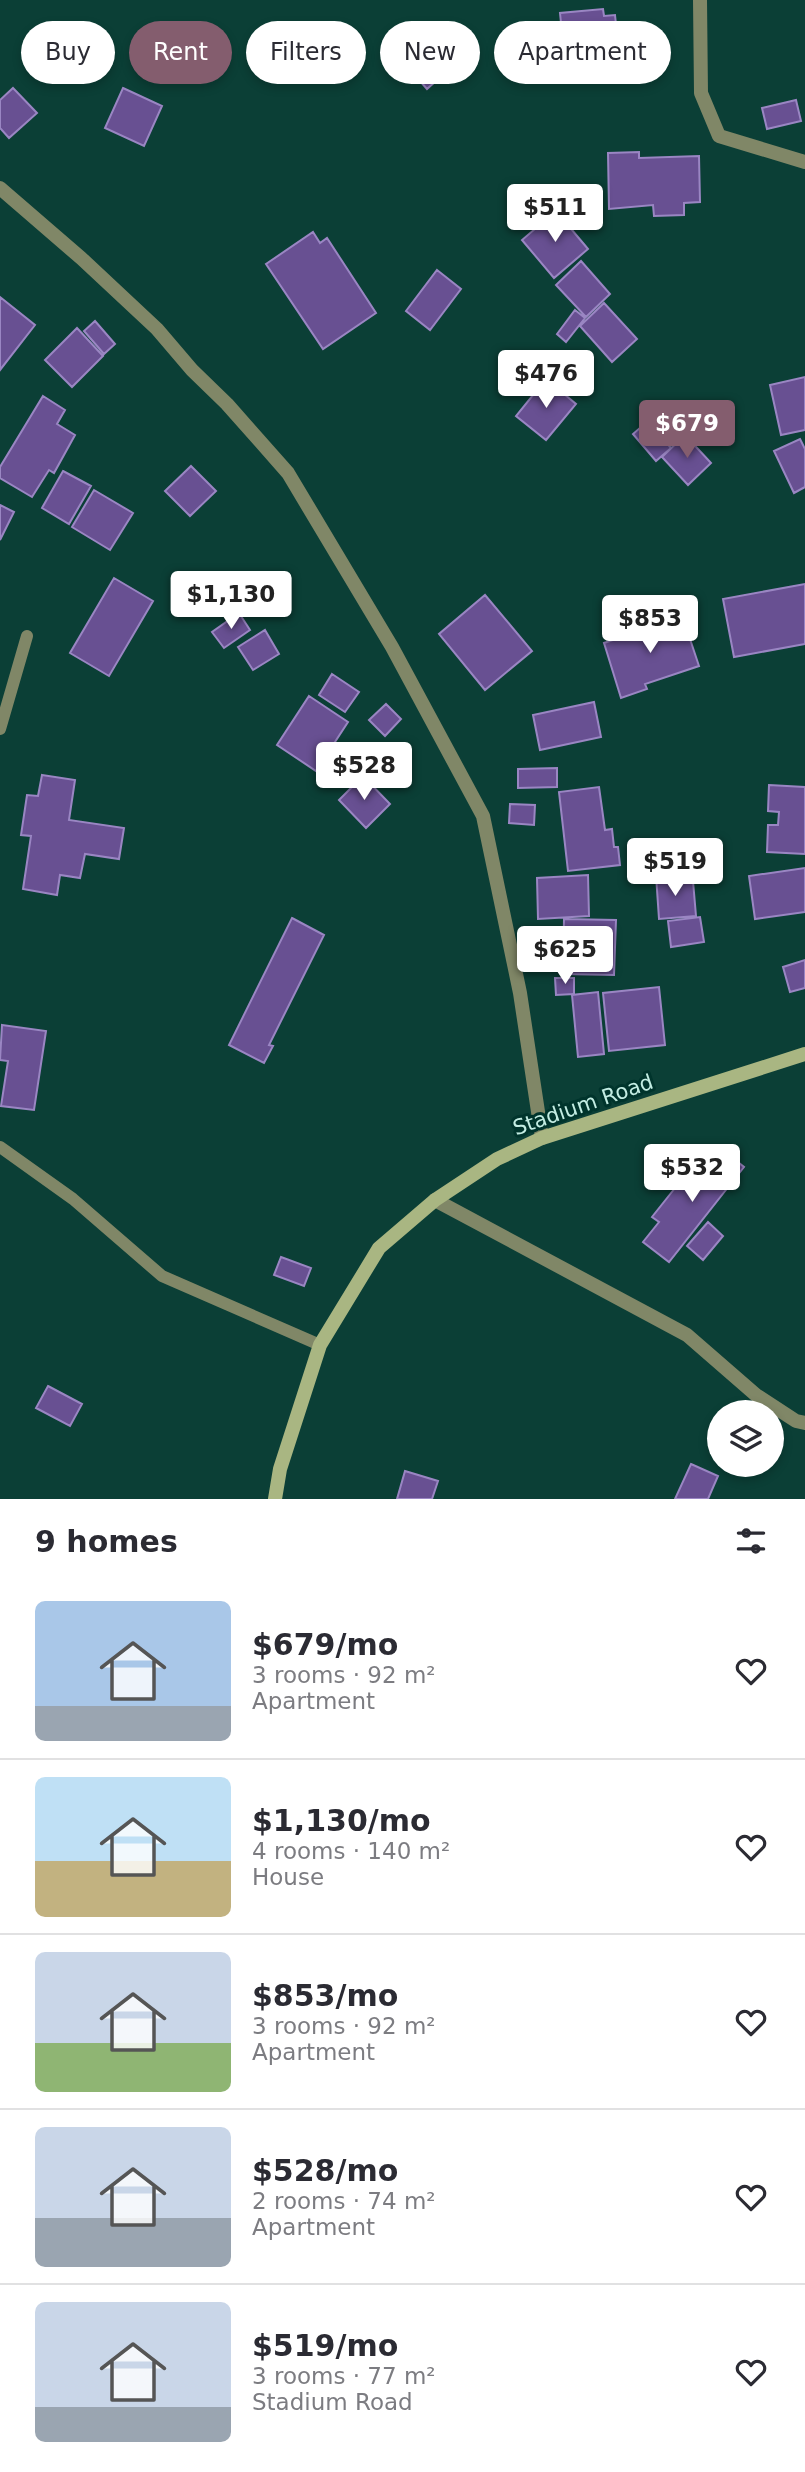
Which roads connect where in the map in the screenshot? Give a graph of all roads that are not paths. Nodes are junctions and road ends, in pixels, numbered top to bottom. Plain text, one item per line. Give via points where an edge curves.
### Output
1 (700, 0) edge
2 (805, 162) edge
3 (0, 188) edge
4 (27, 636) dead end
5 (0, 729) edge
6 (805, 1054) edge
7 (542, 1138) junction
8 (0, 1147) edge
9 (435, 1200) junction
10 (320, 1345) junction
11 (805, 1423) edge
12 (275, 1499) edge

1 - 2 street via 701,93 719,136
3 - 7 street via 157,329 288,473 392,647 483,816 520,993
4 - 5 lane
6 - 7 main road, Stadium Road
7 - 9 main road, Stadium Road via 497,1159
8 - 10 lane via 73,1199 162,1276
9 - 10 main road, Stadium Road via 379,1248
9 - 11 street via 687,1335 756,1395
10 - 12 main road, Stadium Road via 280,1469

